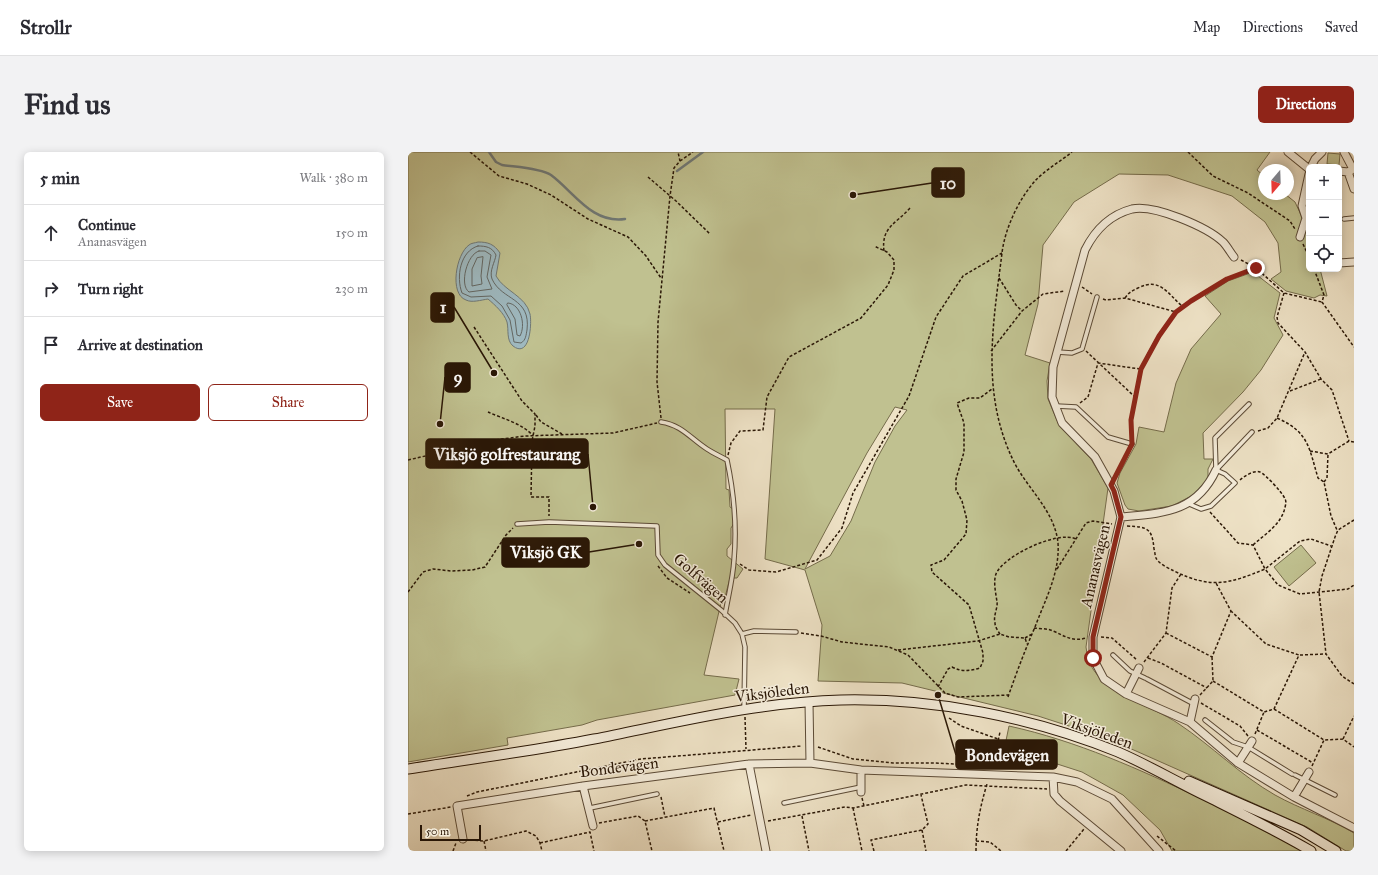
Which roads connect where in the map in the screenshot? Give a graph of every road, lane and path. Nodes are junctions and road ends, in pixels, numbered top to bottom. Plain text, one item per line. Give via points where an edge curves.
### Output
1 (470, 152) edge
2 (678, 152) edge
3 (693, 152) edge
4 (1072, 152) edge
5 (1188, 152) edge
6 (1288, 152) edge
7 (1322, 152) edge
8 (1344, 152) edge
9 (680, 161) junction
10 (1312, 164) edge
11 (1306, 166) edge
12 (1352, 170) edge
13 (1342, 171) edge
14 (648, 177) dead end
15 (1306, 188) edge
16 (1354, 189) edge
17 (670, 196) junction
18 (910, 208) dead end
19 (1354, 218) edge
20 (1344, 219) dead end
21 (710, 234) dead end
22 (1300, 237) junction
23 (874, 246) dead end
24 (1306, 250) edge
25 (884, 251) junction
26 (1002, 253) junction
27 (1234, 257) joint
28 (1354, 262) edge
29 (1342, 263) edge
30 (1256, 268) junction
31 (1315, 272) edge
32 (999, 277) junction
33 (662, 280) junction
34 (1074, 290) junction
35 (1284, 293) junction
36 (1097, 297) junction
37 (1125, 298) junction
38 (1322, 302) junction
39 (1183, 307) junction
40 (1022, 311) junction
41 (1176, 312) junction
42 (474, 327) dead end
43 (1354, 347) edge
44 (1082, 349) junction
45 (991, 351) junction
46 (1057, 352) junction
47 (1305, 352) junction
48 (1098, 363) junction
49 (1141, 369) junction
50 (1321, 378) junction
51 (993, 389) junction
52 (1290, 391) junction
53 (1136, 398) junction
54 (1249, 404) dead end
55 (1055, 406) junction
56 (1076, 407) junction
57 (488, 412) dead end
58 (535, 414) junction
59 (1277, 418) junction
60 (661, 422) junction
61 (1252, 432) joint
62 (563, 434) junction
63 (533, 436) junction
64 (1349, 441) junction
65 (1354, 442) edge
66 (1132, 444) junction
67 (1310, 451) junction
68 (1328, 454) junction
69 (408, 460) edge
70 (727, 460) junction
71 (1216, 470) junction
72 (1324, 482) junction
73 (1235, 483) junction
74 (1111, 485) junction
75 (1187, 503) junction
76 (1206, 507) junction
77 (1121, 517) junction
78 (1354, 520) edge
79 (549, 522) junction
80 (517, 524) joint
81 (1119, 526) junction
82 (1338, 530) junction
83 (1057, 538) junction
84 (1076, 539) junction
85 (1253, 545) junction
86 (1332, 546) junction
87 (734, 561) junction
88 (1265, 569) junction
89 (1057, 570) junction
90 (1181, 574) junction
91 (1216, 583) junction
92 (1354, 585) edge
93 (408, 592) edge
94 (1319, 592) junction
95 (1231, 610) junction
96 (725, 615) junction
97 (1034, 628) junction
98 (796, 632) joint
99 (742, 634) junction
100 (1000, 634) junction
101 (1032, 634) junction
102 (1166, 634) junction
103 (1093, 637) junction
104 (1025, 638) junction
105 (978, 641) junction
106 (1028, 644) junction
107 (898, 650) junction
108 (1326, 654) junction
109 (1113, 655) dead end
110 (1300, 655) junction
111 (1212, 657) junction
112 (1147, 658) junction
113 (1138, 671) junction
114 (1213, 681) junction
115 (1354, 684) edge
116 (938, 687) junction
117 (1207, 688) junction
118 (1009, 694) junction
119 (1126, 694) junction
120 (1008, 698) dead end
121 (809, 702) junction
122 (1194, 702) junction
123 (1274, 709) junction
124 (744, 711) junction
125 (1264, 712) junction
126 (1354, 716) edge
127 (949, 718) dead end
128 (1205, 720) dead end
129 (1190, 722) junction
130 (1257, 730) junction
131 (1000, 732) dead end
132 (998, 739) junction
133 (1343, 739) junction
134 (1324, 740) junction
135 (1250, 744) junction
136 (1354, 747) edge
137 (746, 749) dead end
138 (1137, 761) junction
139 (1238, 763) junction
140 (1313, 763) junction
141 (749, 764) junction
142 (810, 764) junction
143 (408, 770) edge
144 (861, 770) junction
145 (1309, 772) joint
146 (990, 775) junction
147 (1053, 777) junction
148 (1304, 781) junction
149 (987, 785) junction
150 (583, 786) junction
151 (861, 789) joint
152 (1053, 790) junction
153 (657, 794) joint
154 (921, 795) junction
155 (1335, 795) dead end
156 (1294, 797) junction
157 (784, 803) dead end
158 (457, 806) junction
159 (590, 808) junction
160 (853, 808) junction
161 (758, 813) junction
162 (408, 814) edge
163 (802, 815) junction
164 (665, 817) junction
165 (645, 821) junction
166 (718, 822) junction
167 (760, 822) junction
168 (1088, 824) junction
169 (1354, 828) edge
170 (591, 829) junction
171 (922, 830) junction
172 (463, 839) junction
173 (484, 840) junction
174 (1161, 840) dead end
175 (976, 841) junction
176 (540, 843) junction
177 (454, 851) edge
178 (486, 851) edge
179 (542, 851) edge
180 (594, 851) edge
181 (652, 851) edge
182 (724, 851) edge
183 (766, 851) edge
184 (809, 851) edge
185 (862, 851) edge
186 (874, 851) edge
187 (926, 851) edge
188 (976, 851) edge
189 (1001, 851) edge
190 (1066, 851) edge
191 (1121, 851) edge
192 (1159, 851) edge
193 (1176, 851) edge
194 (1311, 851) edge
195 (1336, 851) edge

1 - 33 path via 500,176 545,192 588,219 628,237 646,256
2 - 9 path
3 - 9 path
4 - 26 path via 1036,180 1016,208
5 - 22 path via 1213,176 1248,193 1290,221
6 - 11 street
7 - 10 street
8 - 12 street
9 - 17 path via 674,168
12 - 13 street
12 - 16 street
14 - 17 path
15 - 22 street via 1302,206 1306,218
17 - 21 path
17 - 33 path
18 - 25 path via 885,231
19 - 20 lane
22 - 24 path
23 - 25 path
25 - 70 path via 894,260 894,270 888,285 861,318 789,357 767,398 763,430 740,432 731,443
26 - 32 path
26 - 87 path via 963,276 936,317 909,396 853,493 842,528 817,560 776,572 749,570
27 - 30 path
27 - 34 street, Ananasvägen via 1223,242 1188,221 1164,212 1134,209 1116,215 1092,236 1085,250
28 - 29 street
30 - 35 path
30 - 39 path via 1227,279
31 - 38 path via 1324,295
32 - 40 path
32 - 45 path
33 - 60 path via 656,382 662,411
34 - 36 path via 1082,287
34 - 40 path via 1043,294
34 - 46 street, Ananasvägen
35 - 38 path
35 - 47 path via 1277,317 1278,323
36 - 37 path via 1106,300
36 - 44 lane
37 - 39 path via 1128,293 1147,283 1155,283
37 - 41 path
38 - 43 path
39 - 41 path
40 - 45 path
41 - 49 path
42 - 58 path via 522,401
44 - 46 lane via 1072,353
44 - 48 path
45 - 51 path
46 - 55 street, Ananasvägen via 1052,382
47 - 50 path
47 - 52 path
48 - 49 path
48 - 53 path
48 - 56 path via 1088,397
49 - 53 path
50 - 52 path
50 - 64 path via 1332,390
51 - 83 path via 1005,440 1016,464 1038,496
51 - 105 path via 980,398 969,398 958,403 964,423 964,452 956,479 956,490 967,520 966,534 944,560 931,565 932,572 968,605
52 - 59 path
53 - 66 path via 1131,420
54 - 71 lane via 1215,438
55 - 56 lane
55 - 74 street, Ananasvägen via 1062,423 1095,457
56 - 66 lane via 1108,437
57 - 63 path via 518,424
58 - 62 path via 541,422
58 - 63 path
59 - 61 path via 1268,428
59 - 67 path via 1295,428 1305,438
60 - 62 path via 613,433
60 - 70 lane via 683,429 706,449
61 - 71 lane
62 - 63 path
63 - 69 path via 479,443
63 - 79 path via 531,497 548,497
64 - 65 path
64 - 68 path
66 - 74 path
67 - 68 path
67 - 72 path via 1318,478
68 - 72 path via 1328,478
70 - 87 lane via 735,521
71 - 73 lane via 1226,474
71 - 75 street via 1194,500
72 - 82 path via 1331,516
73 - 76 lane via 1211,506
73 - 85 path via 1253,472 1259,472 1267,477 1285,499 1286,505 1281,518
74 - 77 street, Ananasvägen
75 - 76 lane via 1201,509
75 - 77 street via 1164,513
76 - 85 path via 1238,543
77 - 81 street, Ananasvägen
78 - 82 path
79 - 80 lane, Golfvägen
79 - 96 lane, Golfvägen via 658,526 658,555 665,565
80 - 93 path via 506,535 486,567 451,571 433,568 423,572
81 - 84 path via 1093,521 1086,523
81 - 90 path via 1141,526 1150,530 1156,558 1164,566
81 - 103 street, Ananasvägen
82 - 86 path
83 - 84 path
83 - 89 path
83 - 100 path via 1032,546 1013,556 996,574 995,623
84 - 89 path
85 - 88 path
86 - 88 path via 1311,539 1300,541
86 - 94 path
87 - 96 lane
88 - 91 path via 1238,580
88 - 94 path via 1278,585 1300,594
89 - 97 path
90 - 91 path
90 - 102 path via 1172,588
91 - 95 path
92 - 94 path via 1348,589
94 - 108 path
95 - 110 path via 1266,644
95 - 111 path
96 - 99 lane, Golfvägen
97 - 101 path
97 - 103 path via 1052,630 1077,641
98 - 99 lane via 754,631
98 - 107 path
99 - 124 lane via 745,647
100 - 104 path
100 - 105 path
101 - 104 path
101 - 106 path
102 - 111 path
102 - 112 path
103 - 112 path via 1112,638 1142,665
103 - 119 street, Ananasvägen via 1093,658 1104,679
104 - 106 path
105 - 107 path
105 - 116 path via 983,653 980,668 970,671 952,667 948,669
106 - 118 path
107 - 116 path via 908,655
108 - 110 path
108 - 115 path via 1342,676
109 - 113 lane via 1130,671
110 - 123 path
111 - 114 path
112 - 117 path
113 - 119 street
113 - 122 lane via 1146,679
114 - 117 path
114 - 125 path
116 - 118 path via 945,693 958,697
117 - 122 path
118 - 120 path
119 - 129 street, Ananasvägen
121 - 124 main road, Viksjöleden
121 - 138 main road, Viksjöleden via 876,700 952,707 994,714 1089,741
121 - 142 street
122 - 129 street
122 - 135 path via 1240,726
123 - 125 path
123 - 134 path
124 - 137 path
124 - 143 main road, Viksjöleden
125 - 130 path
126 - 133 path
127 - 132 path via 961,726
128 - 135 lane via 1233,742
129 - 139 street, Ananasvägen
130 - 135 path
130 - 140 path
131 - 132 path
132 - 146 path
133 - 134 path
133 - 136 path
134 - 140 path
135 - 139 street
135 - 148 lane
138 - 194 main road, Viksjöleden via 1279,832
138 - 195 main road, Viksjöleden via 1301,830
139 - 156 street, Ananasvägen
140 - 145 path
141 - 142 street, Bondevägen
141 - 150 street, Bondevägen
141 - 161 street
142 - 144 street, Bondevägen
144 - 146 street, Bondevägen
144 - 151 street
145 - 148 street
146 - 147 street, Bondevägen
146 - 149 path
147 - 152 street
147 - 192 street, Bondevägen via 1077,782 1112,799
148 - 155 lane
148 - 156 street
149 - 152 path
149 - 154 path via 966,785
149 - 175 path via 980,806
150 - 158 street, Bondevägen
150 - 159 street
151 - 157 lane
152 - 168 street via 1060,801
153 - 159 lane
153 - 164 path via 660,793
154 - 160 path
154 - 171 path via 928,824
156 - 169 street, Ananasvägen
158 - 162 path
158 - 172 street
159 - 170 street
160 - 163 path via 845,807
160 - 185 path
161 - 166 path
161 - 167 street
163 - 167 path
163 - 184 path
164 - 165 path
164 - 166 path via 714,808
165 - 170 path via 638,816
165 - 181 path
166 - 182 path
167 - 183 street
168 - 190 path
168 - 191 street
170 - 176 path
170 - 180 path
171 - 186 path via 871,840
171 - 187 path
172 - 173 path
172 - 177 path via 457,841
173 - 176 path via 526,831 536,836
173 - 178 path
174 - 193 path
175 - 188 path
175 - 189 path via 990,842
176 - 179 path

